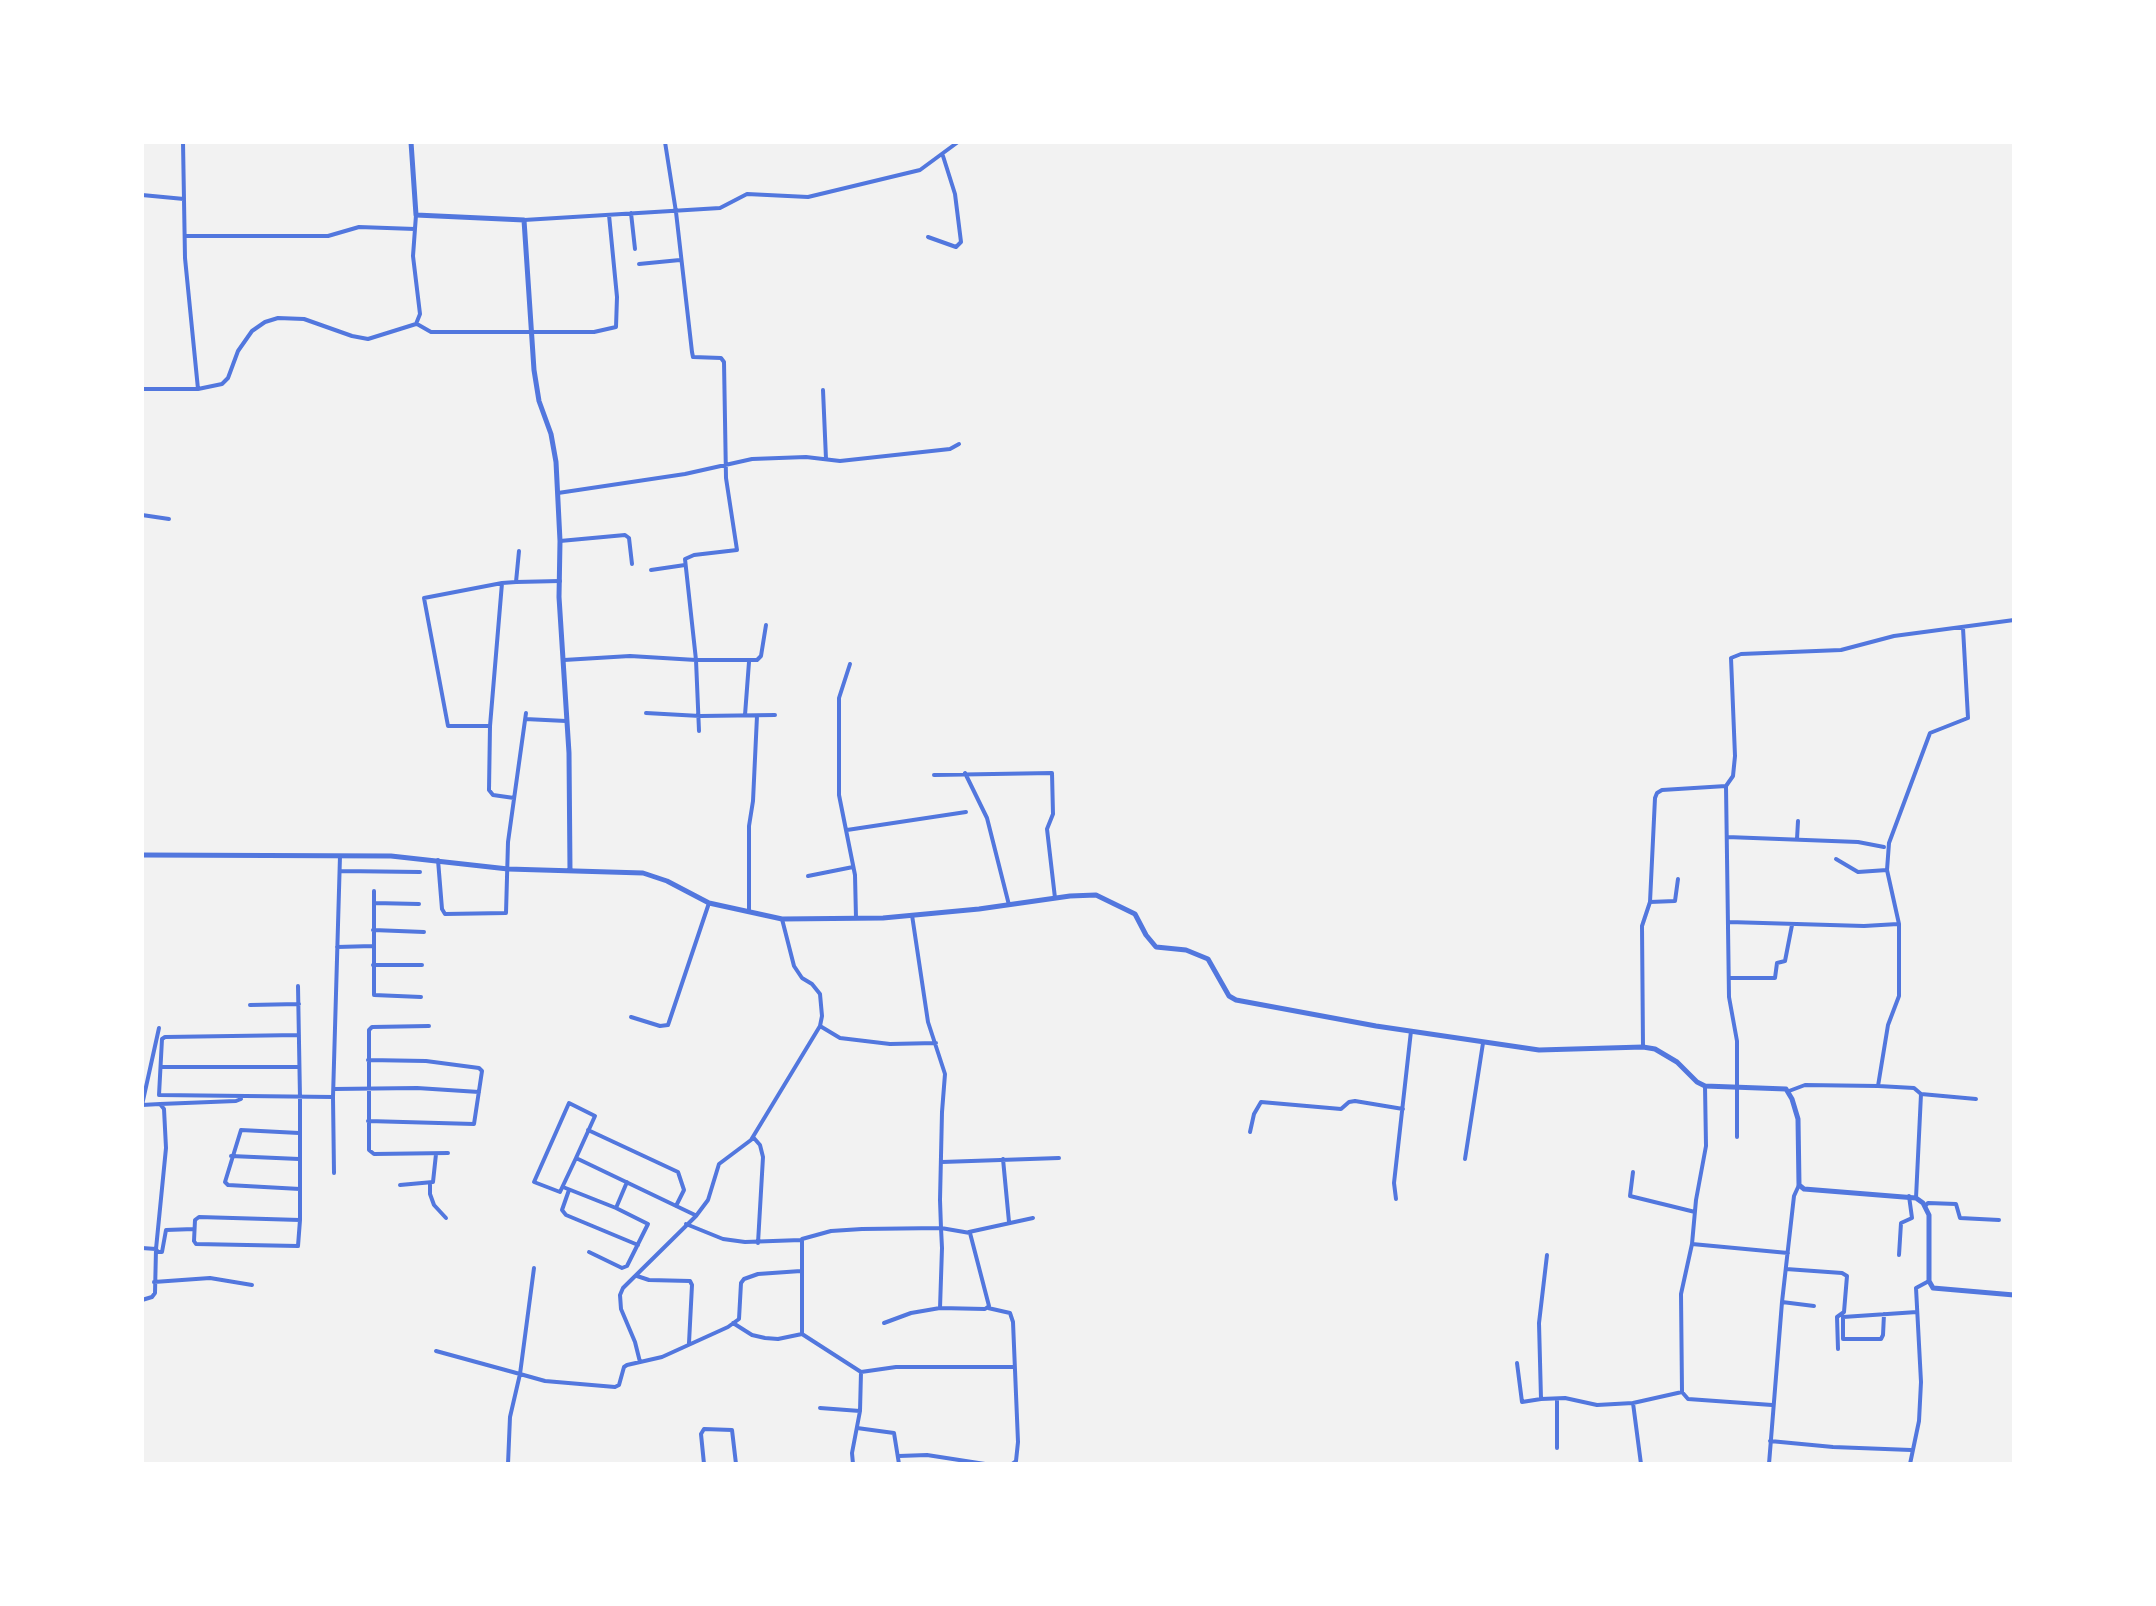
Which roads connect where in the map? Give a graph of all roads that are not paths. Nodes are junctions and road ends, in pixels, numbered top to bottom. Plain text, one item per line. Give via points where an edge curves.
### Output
1 (183, 142) edge
2 (411, 142) edge
3 (665, 142) edge
4 (958, 142) edge
5 (943, 154) junction
6 (142, 195) edge
7 (184, 199) junction
8 (676, 212) junction
9 (631, 213) junction
10 (416, 215) junction
11 (609, 215) junction
12 (524, 220) junction
13 (415, 229) junction
14 (185, 236) junction
15 (928, 237) dead end
16 (635, 249) dead end
17 (680, 260) junction
18 (639, 264) dead end
19 (416, 324) junction
20 (529, 330) junction
21 (142, 389) edge
22 (198, 389) junction
23 (823, 390) dead end
24 (959, 444) dead end
25 (826, 459) junction
26 (726, 465) junction
27 (558, 493) junction
28 (142, 515) edge
29 (169, 519) dead end
30 (560, 541) junction
31 (519, 551) dead end
32 (632, 564) dead end
33 (685, 565) junction
34 (651, 570) dead end
35 (560, 581) junction
36 (516, 582) junction
37 (502, 583) junction
38 (2014, 620) edge
39 (766, 625) dead end
40 (1963, 626) junction
41 (564, 660) junction
42 (696, 660) junction
43 (749, 662) junction
44 (850, 664) dead end
45 (646, 713) dead end
46 (775, 715) dead end
47 (700, 716) junction
48 (745, 716) junction
49 (757, 716) junction
50 (566, 721) junction
51 (490, 726) junction
52 (699, 731) dead end
53 (965, 773) junction
54 (934, 775) dead end
55 (1726, 786) junction
56 (514, 798) junction
57 (966, 812) dead end
58 (1798, 821) dead end
59 (847, 830) junction
60 (1727, 837) junction
61 (1797, 839) junction
62 (1884, 847) dead end
63 (142, 855) edge
64 (340, 856) junction
65 (1836, 859) dead end
66 (438, 860) junction
67 (853, 867) junction
68 (508, 869) junction
69 (1887, 870) junction
70 (340, 871) junction
71 (570, 871) junction
72 (420, 872) dead end
73 (808, 876) dead end
74 (1678, 879) dead end
75 (374, 891) dead end
76 (1055, 898) junction
77 (1650, 902) junction
78 (374, 903) junction
79 (709, 903) junction
80 (419, 904) dead end
81 (1009, 905) junction
82 (749, 912) junction
83 (912, 915) junction
84 (782, 919) junction
85 (856, 920) junction
86 (1729, 922) junction
87 (1792, 924) junction
88 (1899, 924) junction
89 (373, 930) junction
90 (424, 932) dead end
91 (373, 946) junction
92 (337, 947) junction
93 (373, 965) junction
94 (422, 965) dead end
95 (1731, 978) junction
96 (298, 986) dead end
97 (421, 997) dead end
98 (299, 1004) junction
99 (250, 1005) dead end
100 (631, 1017) dead end
101 (429, 1026) dead end
102 (820, 1026) junction
103 (159, 1028) dead end
104 (1411, 1031) junction
105 (299, 1035) junction
106 (936, 1043) junction
107 (1483, 1043) junction
108 (1643, 1047) junction
109 (368, 1060) junction
110 (162, 1067) junction
111 (299, 1067) junction
112 (1705, 1086) junction
113 (1878, 1086) junction
114 (1738, 1087) junction
115 (368, 1088) junction
116 (334, 1089) junction
117 (1789, 1091) junction
118 (479, 1092) junction
119 (1921, 1094) junction
120 (333, 1097) junction
121 (244, 1098) junction
122 (300, 1098) junction
123 (1976, 1099) dead end
124 (160, 1104) junction
125 (142, 1105) edge
126 (1403, 1109) junction
127 (368, 1121) junction
128 (588, 1130) junction
129 (1250, 1132) dead end
130 (299, 1133) junction
131 (753, 1137) junction
132 (1737, 1137) dead end
133 (448, 1153) dead end
134 (436, 1154) junction
135 (231, 1156) junction
136 (576, 1158) junction
137 (1059, 1158) dead end
138 (299, 1159) junction
139 (1003, 1159) junction
140 (1465, 1159) dead end
141 (941, 1162) junction
142 (1633, 1172) dead end
143 (334, 1173) dead end
144 (627, 1182) junction
145 (430, 1183) junction
146 (400, 1185) dead end
147 (1799, 1185) junction
148 (300, 1189) junction
149 (566, 1189) junction
150 (1912, 1197) junction
151 (1396, 1199) dead end
152 (676, 1206) junction
153 (1925, 1206) junction
154 (616, 1208) junction
155 (1695, 1212) junction
156 (696, 1216) junction
157 (446, 1218) dead end
158 (1033, 1218) dead end
159 (300, 1220) junction
160 (1999, 1220) dead end
161 (1009, 1222) junction
162 (686, 1224) junction
163 (941, 1228) junction
164 (194, 1229) junction
165 (968, 1232) junction
166 (802, 1239) junction
167 (758, 1243) junction
168 (1692, 1244) junction
169 (639, 1246) junction
170 (142, 1248) edge
171 (156, 1249) junction
172 (589, 1252) dead end
173 (1788, 1253) junction
174 (1547, 1255) dead end
175 (1899, 1255) dead end
176 (534, 1268) dead end
177 (1786, 1269) junction
178 (801, 1271) junction
179 (637, 1276) junction
180 (1929, 1281) junction
181 (154, 1282) junction
182 (252, 1285) dead end
183 (2014, 1295) edge
184 (142, 1300) edge
185 (1782, 1302) junction
186 (1814, 1306) dead end
187 (940, 1308) junction
188 (988, 1308) junction
189 (1917, 1312) junction
190 (1884, 1314) junction
191 (733, 1323) junction
192 (884, 1323) dead end
193 (802, 1334) junction
194 (689, 1343) junction
195 (1838, 1349) dead end
196 (436, 1351) dead end
197 (640, 1362) junction
198 (1517, 1363) dead end
199 (1015, 1367) junction
200 (861, 1372) junction
201 (520, 1374) junction
202 (1682, 1392) junction
203 (1541, 1399) junction
204 (1557, 1399) junction
205 (1633, 1403) junction
206 (1772, 1405) junction
207 (820, 1408) dead end
208 (860, 1411) junction
209 (857, 1428) junction
210 (1770, 1441) junction
211 (1557, 1448) dead end
212 (1911, 1450) junction
213 (899, 1456) junction
214 (508, 1464) edge
215 (704, 1464) edge
216 (736, 1464) edge
217 (853, 1464) edge
218 (899, 1464) edge
219 (985, 1464) edge
220 (1012, 1464) edge
221 (1641, 1464) edge
222 (1769, 1464) edge
223 (1910, 1464) edge

1 - 7 street
2 - 10 street
3 - 8 street
4 - 5 street
5 - 8 street via 913,173 820,195 747,194 720,208
5 - 15 street via 961,242 956,247
6 - 7 street
7 - 14 street
8 - 9 street
8 - 17 street
9 - 11 street
9 - 16 street
10 - 12 street
10 - 13 street
11 - 12 street
11 - 20 street via 616,327 594,332
12 - 20 street
13 - 14 street via 366,226 328,236
13 - 19 street via 420,314
14 - 22 street
17 - 18 street
17 - 26 street via 692,355 724,362
19 - 20 street via 431,332
19 - 22 street via 368,339 304,319 272,319 245,339 225,382
20 - 27 street via 539,401 555,451
21 - 22 street
23 - 25 street
24 - 25 street via 853,460
25 - 26 street via 752,459
26 - 27 street
26 - 33 street via 737,550 687,557
27 - 30 street
28 - 29 street
30 - 32 street via 625,535
30 - 35 street
31 - 36 street
33 - 34 street
33 - 42 street
35 - 36 street
35 - 41 street
36 - 37 street
37 - 51 street
37 - 51 street via 424,598 448,726
38 - 40 street
39 - 43 street via 760,658
40 - 55 street via 1841,650 1734,655 1735,756
40 - 69 street via 1968,718 1930,733 1889,843
41 - 42 street
41 - 50 street
42 - 43 street
42 - 47 street
43 - 48 street
44 - 59 street via 839,698 838,725 839,795
45 - 47 street
46 - 49 street
47 - 48 street
47 - 52 street
48 - 49 street
49 - 82 street
50 - 56 street via 525,716
50 - 71 street
51 - 56 street via 489,790
53 - 54 street
53 - 76 street via 1052,773 1053,814 1047,829
53 - 81 street via 987,818
55 - 60 street
55 - 77 street via 1657,793
56 - 68 street
57 - 59 street
58 - 61 street
59 - 67 street
60 - 61 street
60 - 86 street
61 - 62 street
63 - 64 street
64 - 66 street
64 - 70 street
65 - 69 street via 1858,872
66 - 68 street
66 - 68 street via 445,914 506,913
67 - 73 street
67 - 85 street
68 - 71 street
69 - 88 street
70 - 72 street
70 - 92 street
71 - 79 street via 643,873
74 - 77 street via 1675,901
75 - 78 street
76 - 81 street
76 - 104 street via 1096,895 1123,907 1135,914 1154,945 1200,954 1212,962 1236,1000
77 - 108 street via 1641,934
78 - 80 street
78 - 89 street
79 - 82 street
79 - 100 street via 669,1022 660,1026
81 - 83 street
82 - 84 street
83 - 85 street
83 - 106 street
84 - 85 street
84 - 102 street via 794,966 820,994
86 - 87 street
86 - 95 street
87 - 88 street
87 - 95 street via 1785,961 1776,964 1775,978
88 - 113 street via 1899,996 1888,1025
89 - 90 street
89 - 91 street
91 - 92 street
91 - 93 street
92 - 116 street
93 - 94 street
93 - 97 street via 375,996
95 - 114 street
96 - 98 street
98 - 99 street
98 - 105 street
101 - 109 street via 372,1027
102 - 106 street via 840,1038
102 - 131 street
103 - 125 street
104 - 107 street
104 - 126 street
105 - 110 street via 168,1036 162,1039
105 - 111 street
106 - 141 street via 945,1074
107 - 108 street via 1568,1051
107 - 140 street
108 - 112 street via 1677,1062
109 - 115 street
109 - 118 street via 479,1068
110 - 111 street
110 - 121 street via 161,1097
111 - 122 street
112 - 114 street
112 - 155 street via 1706,1146
113 - 117 street via 1805,1085
113 - 119 street via 1914,1088
114 - 117 street
114 - 132 street
115 - 116 street
115 - 118 street
115 - 127 street
116 - 120 street
117 - 147 street via 1798,1119
118 - 127 street via 474,1124
119 - 123 street
119 - 150 street
120 - 122 street
120 - 143 street
121 - 122 street
121 - 124 street
122 - 130 street
124 - 125 street
124 - 171 street via 166,1148
126 - 129 street via 1355,1101 1341,1109 1261,1102
126 - 151 street
127 - 134 street via 371,1153
128 - 136 street
128 - 149 street via 594,1114 568,1103 534,1178 557,1192
128 - 152 street via 678,1172 684,1187
130 - 135 street via 241,1130
130 - 138 street
131 - 156 street via 719,1164 708,1200
131 - 167 street via 763,1157
133 - 134 street
134 - 145 street
135 - 138 street
135 - 148 street via 228,1185
136 - 144 street
136 - 149 street
137 - 139 street
138 - 148 street
139 - 141 street
139 - 161 street
141 - 163 street
142 - 155 street via 1630,1196
144 - 152 street
144 - 154 street
145 - 146 street
145 - 157 street via 434,1205
147 - 150 street
147 - 173 street
148 - 159 street
149 - 154 street
149 - 169 street via 566,1215
150 - 153 street
150 - 175 street via 1912,1218 1901,1223
152 - 156 street
153 - 160 street via 1956,1204 1960,1218
153 - 180 street
154 - 169 street via 647,1223
155 - 168 street
156 - 162 street
158 - 161 street
159 - 164 street via 199,1217
159 - 164 street via 296,1248 196,1244
161 - 165 street
162 - 167 street via 723,1239
162 - 179 street
163 - 165 street
163 - 166 street via 843,1230
163 - 187 street
164 - 171 street via 167,1229 162,1252
165 - 188 street via 973,1235
166 - 167 street
166 - 178 street
168 - 173 street
168 - 202 street via 1681,1294
169 - 172 street via 622,1268
170 - 171 street
171 - 181 street
173 - 177 street
174 - 203 street via 1539,1323
176 - 201 street
177 - 185 street
177 - 195 street via 1847,1276 1844,1312 1837,1317
178 - 191 street via 744,1279 739,1319
178 - 193 street
179 - 194 street via 690,1281
179 - 197 street via 623,1288 620,1302
180 - 183 street via 1937,1289
180 - 189 street via 1916,1288
181 - 182 street via 210,1278
181 - 184 street via 152,1297
185 - 186 street
185 - 206 street
187 - 188 street
187 - 192 street
188 - 199 street via 1012,1316
189 - 190 street
189 - 212 street via 1921,1382
190 - 190 street via 1882,1338 1843,1339 1843,1317
191 - 193 street via 765,1338
191 - 194 street
193 - 200 street
194 - 197 street
196 - 201 street
197 - 201 street via 624,1367 615,1387
198 - 203 street via 1522,1402
199 - 200 street
199 - 220 street via 1018,1442
200 - 208 street
201 - 214 street via 510,1417
202 - 205 street
202 - 206 street via 1688,1399
203 - 204 street
204 - 205 street
204 - 211 street
205 - 221 street
206 - 210 street
207 - 208 street
208 - 209 street
209 - 213 street via 894,1433
209 - 217 street
210 - 212 street
210 - 222 street
212 - 223 street
213 - 218 street
213 - 219 street
215 - 216 street via 704,1429 732,1430

